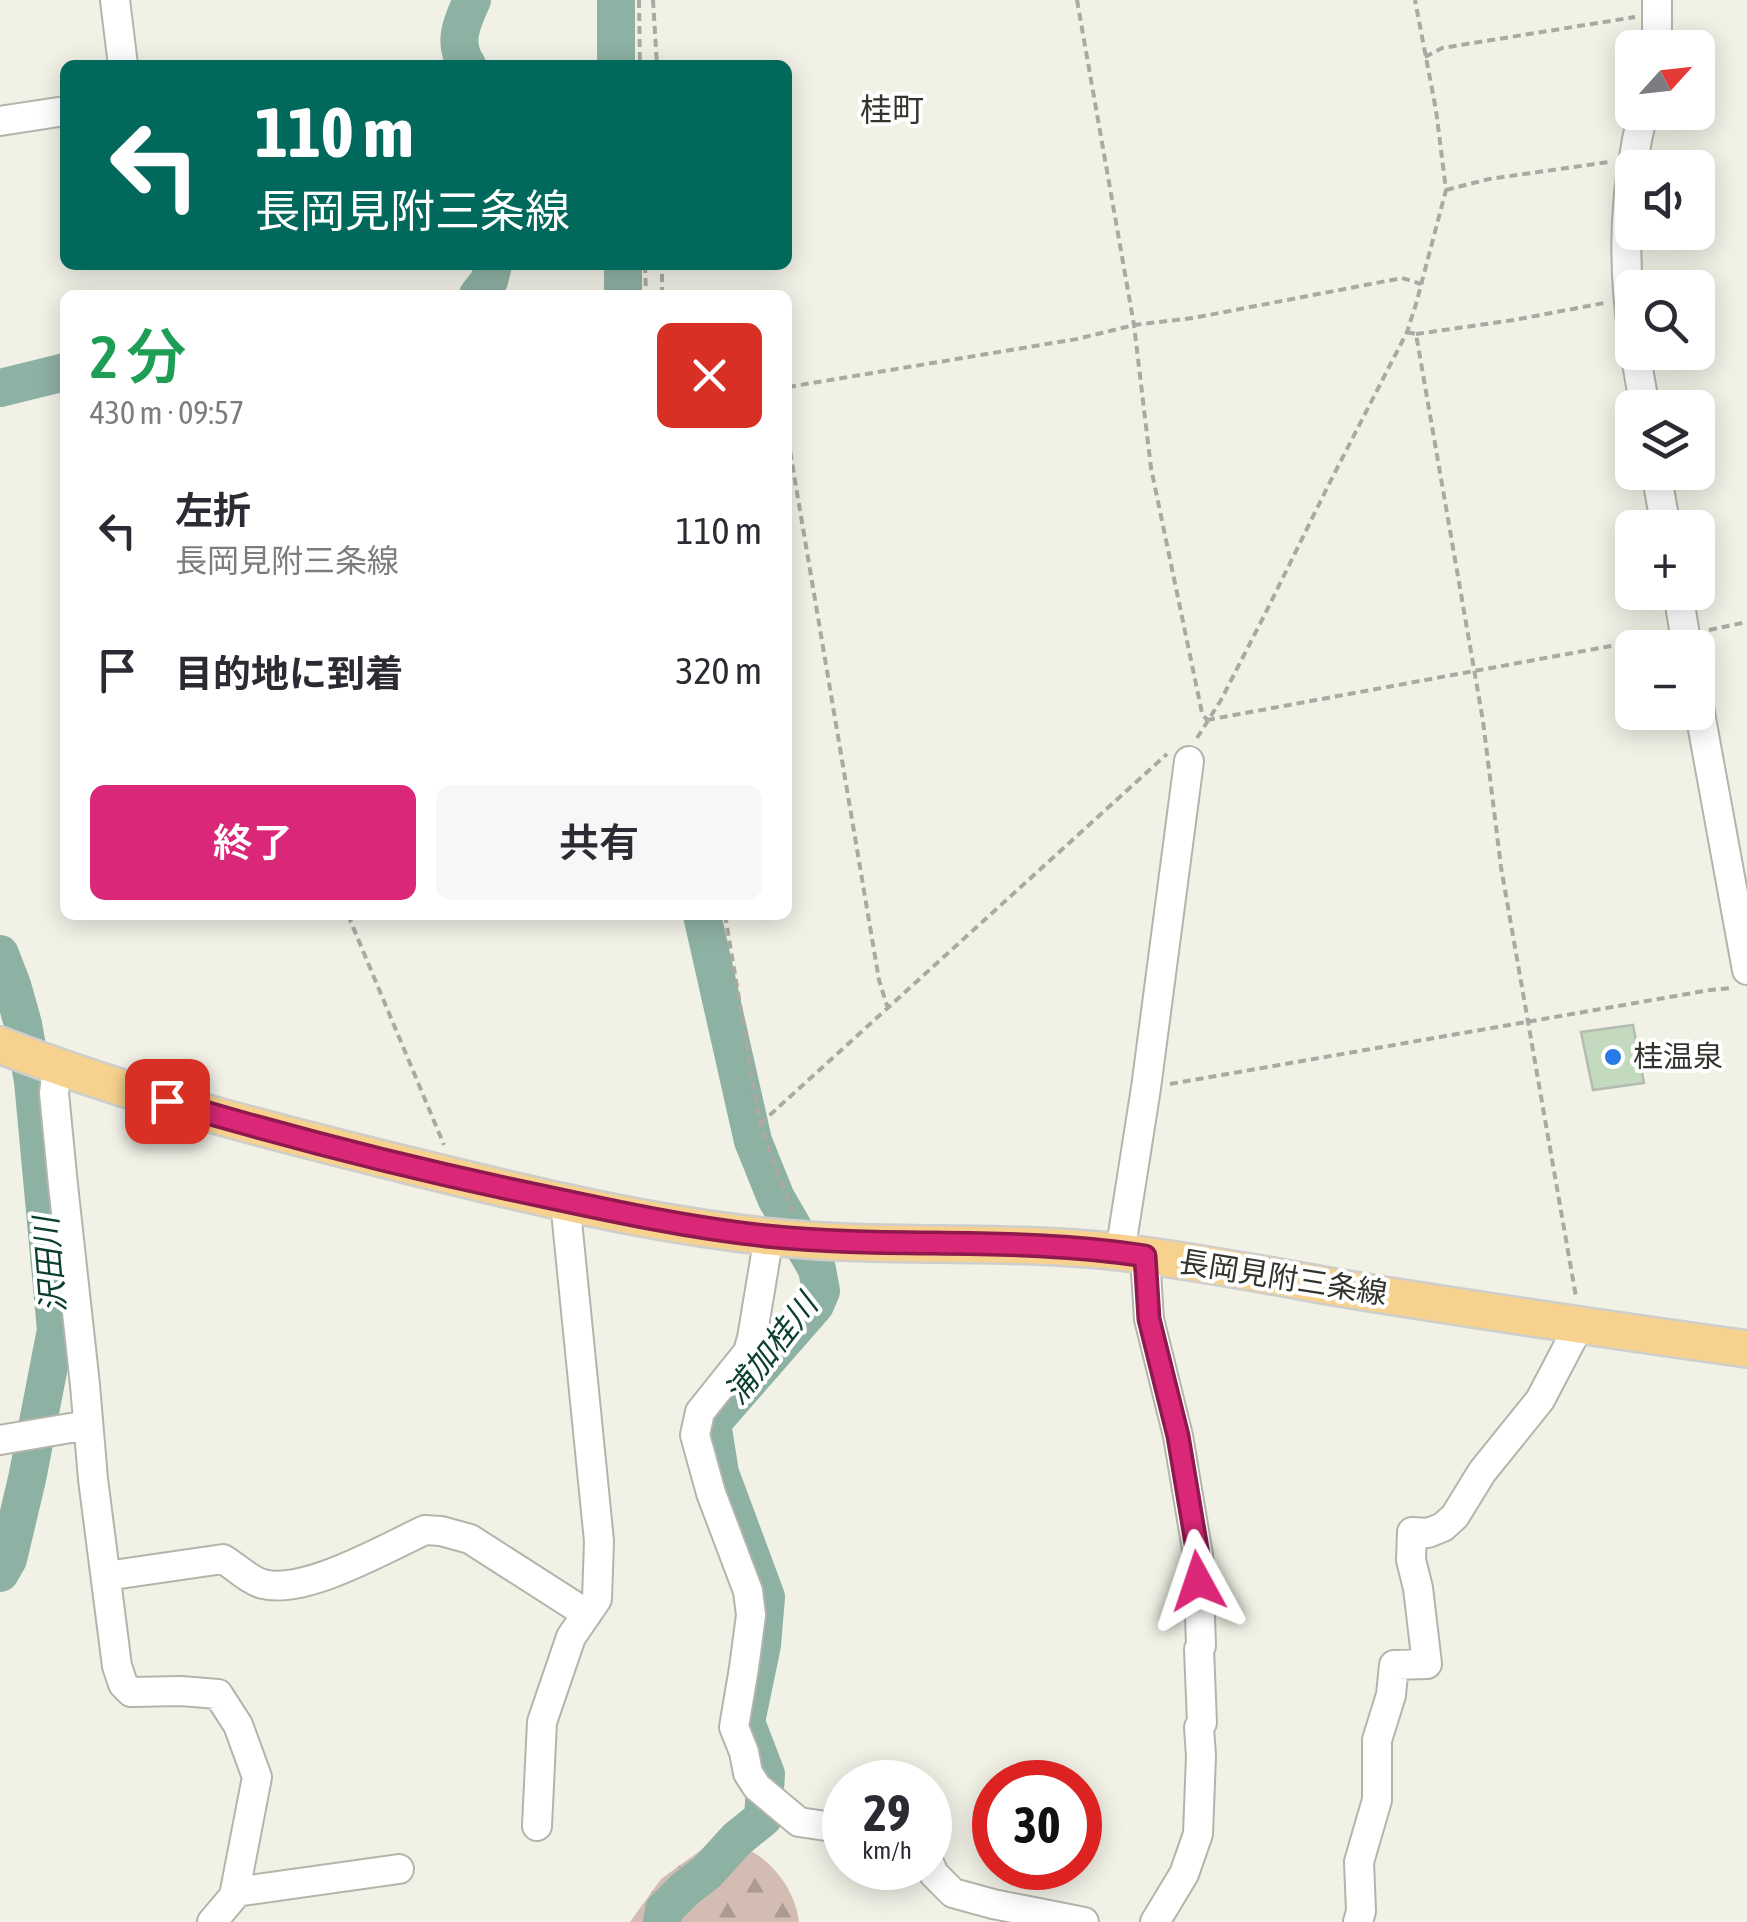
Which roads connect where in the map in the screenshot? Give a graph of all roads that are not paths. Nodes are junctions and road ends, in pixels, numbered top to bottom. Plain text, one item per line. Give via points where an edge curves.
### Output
1 (115, 0) edge
2 (121, 60) edge
3 (60, 112) edge
4 (0, 121) edge
5 (1639, 130) edge
6 (1626, 270) edge
7 (1703, 730) edge
8 (1184, 755) road end
9 (1747, 970) edge
10 (30, 1056) edge
11 (566, 1202) junction
12 (769, 1236) junction
13 (1132, 1254) junction
14 (1581, 1326) junction
15 (1747, 1349) edge
16 (88, 1425) junction
17 (13, 1438) edge
18 (106, 1576) junction
19 (592, 1606) junction
20 (822, 1825) edge
21 (537, 1826) dead end
22 (399, 1869) dead end
23 (950, 1890) edge
24 (235, 1892) junction
25 (212, 1922) edge
26 (1084, 1922) edge
27 (1155, 1922) edge
28 (1358, 1922) edge

1 - 2 street
3 - 4 street
5 - 6 street
7 - 9 street
8 - 13 street
10 - 11 main road, 長岡見附三条線 via 242,1123
10 - 16 street via 54,1093
11 - 12 main road, 長岡見附三条線
11 - 19 street via 599,1541
12 - 13 main road, 長岡見附三条線
12 - 20 street via 748,1352 700,1412 695,1435 748,1592 734,1726 748,1773 800,1822
13 - 14 main road, 長岡見附三条線
13 - 27 street via 1178,1436 1198,1555 1198,1834
14 - 15 main road, 長岡見附三条線
14 - 28 street via 1540,1400 1454,1516 1428,1533 1412,1532 1427,1664 1394,1666 1377,1740 1377,1800 1359,1862
16 - 17 street
16 - 18 street
18 - 19 street via 223,1559 260,1584 288,1585 330,1574 425,1530 470,1538
18 - 24 street via 123,1684 131,1692 218,1694 238,1725 257,1778
19 - 21 street via 571,1637 542,1722
22 - 24 street
23 - 26 street
24 - 25 street

